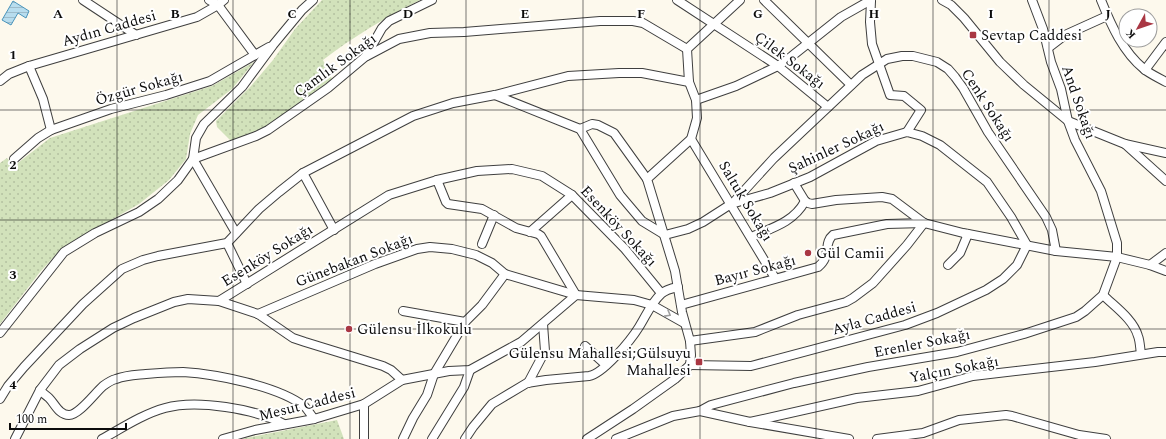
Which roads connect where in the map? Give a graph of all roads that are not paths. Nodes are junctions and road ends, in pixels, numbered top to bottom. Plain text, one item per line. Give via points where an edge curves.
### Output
1 (83, 0) edge
2 (209, 0) edge
3 (313, 0) edge
4 (432, 0) edge
5 (677, 0) edge
6 (740, 0) edge
7 (764, 0) edge
8 (871, 0) edge
9 (942, 0) edge
10 (1032, 0) edge
11 (1101, 0) edge
12 (221, 3) edge
13 (1107, 16) junction
14 (713, 24) junction
15 (136, 35) junction
16 (1166, 42) edge
17 (809, 43) junction
18 (273, 45) junction
19 (1048, 48) junction
20 (687, 49) junction
21 (255, 55) junction
22 (365, 57) junction
23 (879, 63) junction
24 (29, 66) junction
25 (778, 66) junction
26 (1145, 70) junction
27 (0, 81) edge
28 (689, 82) junction
29 (1166, 82) edge
30 (851, 85) junction
31 (495, 95) junction
32 (696, 100) junction
33 (828, 107) junction
34 (1068, 121) junction
35 (580, 129) junction
36 (51, 130) junction
37 (907, 132) junction
38 (692, 139) junction
39 (1125, 144) junction
40 (1166, 153) edge
41 (193, 158) junction
42 (14, 159) dead end
43 (304, 173) junction
44 (647, 179) junction
45 (437, 180) junction
46 (1166, 181) edge
47 (794, 183) junction
48 (572, 195) junction
49 (805, 201) junction
50 (731, 204) junction
51 (494, 216) junction
52 (924, 223) junction
53 (334, 230) junction
54 (530, 232) junction
55 (236, 233) junction
56 (968, 234) junction
57 (665, 235) junction
58 (751, 237) junction
59 (227, 243) junction
60 (482, 244) dead end
61 (1027, 245) junction
62 (1056, 251) junction
63 (1166, 253) edge
64 (1117, 257) junction
65 (948, 265) dead end
66 (1150, 265) junction
67 (1166, 271) edge
68 (505, 274) junction
69 (776, 278) junction
70 (247, 284) junction
71 (678, 286) junction
72 (661, 293) junction
73 (576, 295) junction
74 (1103, 295) junction
75 (220, 301) junction
76 (652, 305) junction
77 (680, 305) junction
78 (403, 311) dead end
79 (258, 314) junction
80 (466, 322) junction
81 (684, 323) junction
82 (543, 324) junction
83 (0, 333) edge
84 (690, 340) junction
85 (585, 346) dead end
86 (1166, 352) edge
87 (1141, 354) junction
88 (606, 365) junction
89 (690, 365) junction
90 (470, 370) junction
91 (434, 374) junction
92 (402, 380) junction
93 (528, 383) junction
94 (40, 390) junction
95 (0, 399) edge
96 (364, 404) junction
97 (700, 411) junction
98 (314, 419) junction
99 (750, 422) junction
100 (284, 424) junction
101 (15, 439) edge
102 (102, 439) edge
103 (224, 439) edge
104 (364, 439) edge
105 (403, 439) edge
106 (432, 439) edge
107 (465, 439) edge
108 (587, 439) edge
109 (616, 439) edge
110 (849, 439) edge
111 (877, 439) edge
112 (1106, 439) edge

1 - 15 street
2 - 12 street
3 - 18 street
4 - 22 street via 389,21
5 - 14 street, Çilek Sokağı
6 - 14 street
7 - 17 street
8 - 17 street via 841,17
8 - 23 street via 872,44
9 - 34 street via 964,18 1000,62
10 - 19 street, And Sokağı
11 - 13 street
12 - 15 street, Aydın Caddesi via 197,17
12 - 21 street
13 - 19 street via 1065,35
13 - 26 street via 1121,42
14 - 20 street
14 - 25 street, Çilek Sokağı
15 - 24 street, Aydın Caddesi
16 - 26 street
17 - 25 street
17 - 30 street
18 - 21 street, Özgür Sokağı
18 - 41 street via 242,87 204,124 194,146
19 - 34 street, And Sokağı
20 - 22 street, Çamlık Sokağı via 637,21 600,21 430,33 399,38
20 - 28 street
21 - 36 street, Özgür Sokağı via 210,81 111,109
22 - 41 street, Çamlık Sokağı via 328,88 268,130
23 - 30 street, Cenk Sokağı
23 - 37 street via 890,95 904,96 921,110
23 - 62 street, Cenk Sokağı via 902,56 924,58 948,69 963,88 988,132 1046,217 1052,230
24 - 27 street, Aydın Caddesi via 9,74
24 - 36 street via 43,99
25 - 32 street via 736,86
25 - 33 street, Çilek Sokağı
26 - 29 street
28 - 31 street via 642,73 568,76
28 - 32 street
30 - 33 street, Cenk Sokağı
31 - 35 street
31 - 43 street via 413,116
32 - 38 street via 697,118
33 - 50 street, Cenk Sokağı via 774,158
34 - 39 street
34 - 64 street, And Sokağı via 1101,191 1117,242
35 - 44 street via 592,124 614,133
35 - 57 street via 620,195 642,221
36 - 42 street, Özgür Sokağı
37 - 47 street, Şahinler Sokağı via 876,141
37 - 61 street, Şahinler Sokağı via 940,145 987,182
38 - 44 street
38 - 50 street, Saltuk Sokağı
39 - 40 street
39 - 46 street
41 - 55 street
41 - 83 street via 178,180 158,199 64,252
43 - 53 street
43 - 55 street via 279,192
44 - 57 street
45 - 48 street, Esenköy Sokağı via 477,171 512,169 538,174
45 - 51 street via 448,204 482,209
45 - 53 street, Esenköy Sokağı via 389,194
47 - 49 street
47 - 50 street, Şahinler Sokağı
48 - 54 street
48 - 72 street, Esenköy Sokağı via 625,249
49 - 52 street via 812,204 882,196 892,199
49 - 58 street via 801,209 787,222
50 - 57 street, Şahinler Sokağı via 703,222
50 - 58 street, Saltuk Sokağı
51 - 54 street via 516,228
51 - 60 street
52 - 56 street, Bayır Sokağı
52 - 69 street, Bayır Sokağı via 887,224 833,235 829,240 824,262 818,267
52 - 84 street via 873,283 846,302 798,315 756,332
53 - 70 street, Esenköy Sokağı
54 - 73 street via 543,238
55 - 59 street
56 - 61 street, Bayır Sokağı
56 - 65 street via 960,253
57 - 71 street
58 - 69 street, Saltuk Sokağı
59 - 70 street
59 - 95 street via 158,256 122,269 77,309 24,367
61 - 62 street
61 - 89 street, Ayla Caddesi via 1017,265 1003,279 944,310 905,325 751,366
62 - 64 street
63 - 66 street
64 - 66 street
64 - 74 street, Erenler Sokağı
66 - 67 street
68 - 73 street
68 - 79 street, Günebakan Sokağı via 492,263 476,255 452,249 417,249 375,264
68 - 80 street
69 - 77 street, Bayır Sokağı
70 - 75 street, Esenköy Sokağı
71 - 72 street
71 - 77 street
72 - 76 street
73 - 76 street via 634,300
73 - 82 street, Mesut Caddesi
74 - 87 street via 1122,312 1136,330
74 - 97 street, Erenler Sokağı via 1076,317 1024,334 957,352 794,383 711,405
75 - 79 street
75 - 94 street, Esenköy Sokağı via 180,300 113,328 62,363
76 -> 81 street
76 - 88 street via 639,328 618,355
77 - 81 street
78 - 80 street
79 - 92 street via 293,338 383,366
80 - 91 street
81 - 84 street
82 - 90 street, Mesut Caddesi via 521,342
82 - 93 street via 545,351
84 - 89 street
85 - 88 street
86 - 87 street, Yalçın Sokağı
87 - 99 street, Yalçın Sokağı via 973,376 918,391 857,398
88 - 93 street via 592,376
89 - 108 street via 639,405
90 - 91 street, Mesut Caddesi
90 - 106 street via 464,386
91 - 92 street, Mesut Caddesi
91 - 105 street via 427,395
92 - 96 street, Mesut Caddesi
93 - 107 street via 492,404
94 - 98 street via 58,410 68,415 78,411 103,386 116,378 169,372 204,374 291,398 306,407
94 - 101 street, Esenköy Sokağı
96 - 98 street, Mesut Caddesi
96 - 104 street
97 - 99 street, Erenler Sokağı
97 - 109 street, Erenler Sokağı via 673,416
98 - 100 street, Mesut Caddesi
99 - 110 street, Erenler Sokağı
100 - 102 street via 272,418 243,411 199,404 165,408
100 - 103 street, Mesut Caddesi
111 - 112 street via 923,433 959,420 1006,416

